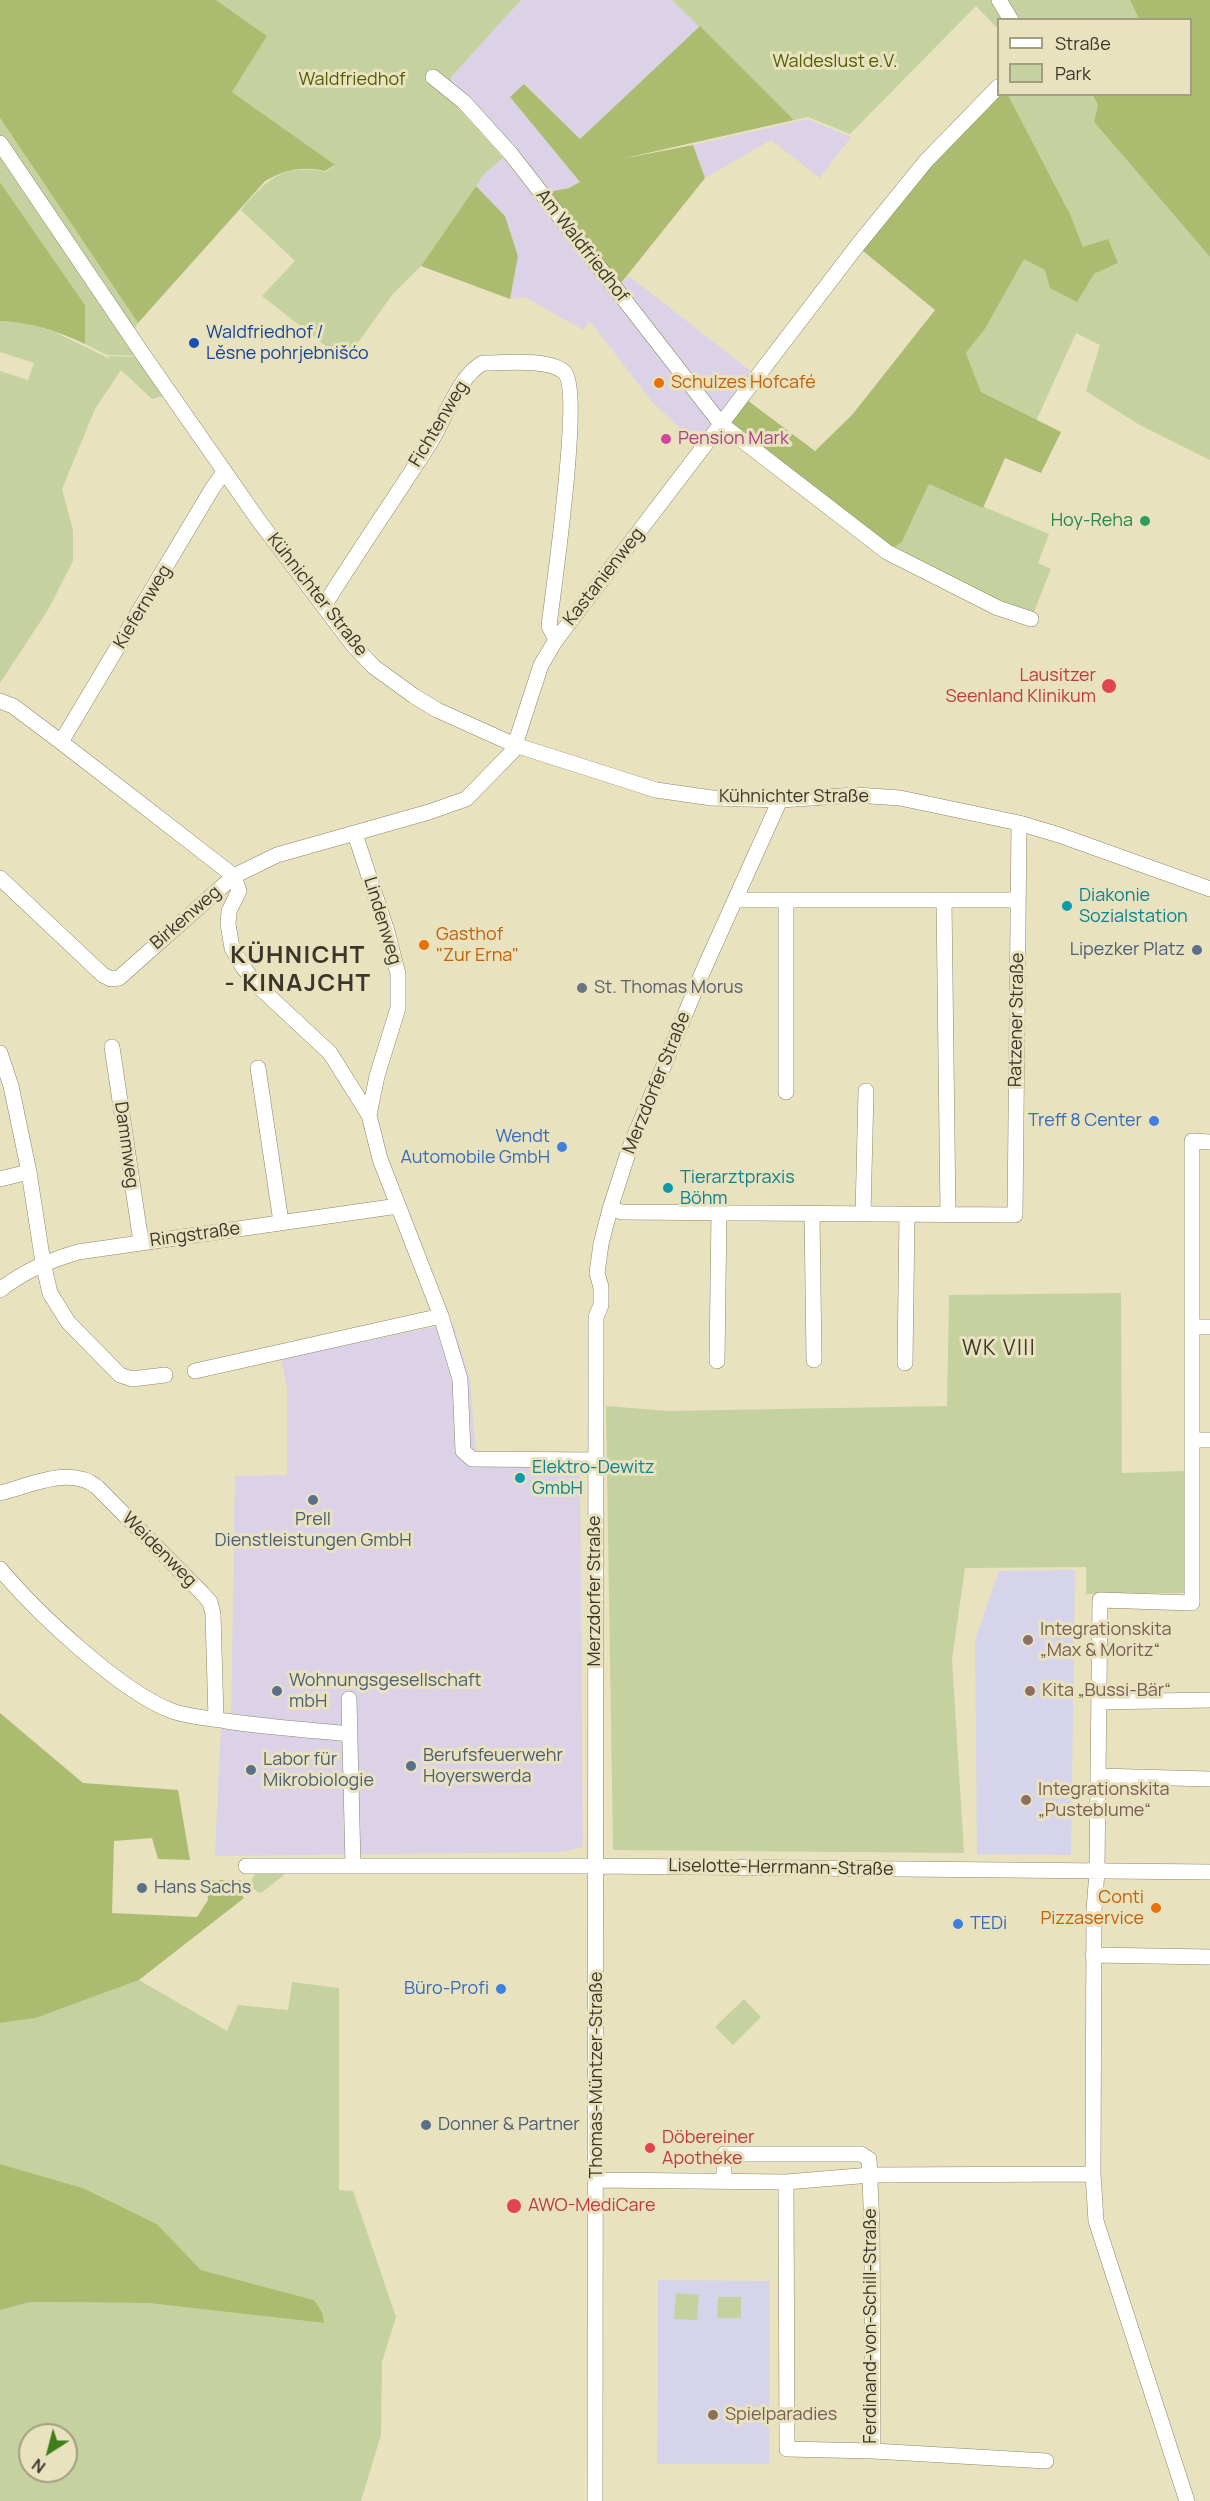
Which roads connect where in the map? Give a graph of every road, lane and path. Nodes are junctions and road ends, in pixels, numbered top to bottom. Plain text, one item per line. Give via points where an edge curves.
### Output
1 (999, 0) edge
2 (1010, 18) edge
3 (433, 77) dead end
4 (997, 89) edge
5 (0, 143) edge
6 (721, 424) junction
7 (224, 472) junction
8 (324, 606) junction
9 (1031, 620) dead end
10 (556, 640) junction
11 (0, 701) edge
12 (61, 742) junction
13 (515, 746) junction
14 (780, 800) junction
15 (1019, 823) junction
16 (355, 834) junction
17 (234, 876) junction
18 (0, 878) edge
19 (1210, 890) edge
20 (735, 900) junction
21 (1018, 900) junction
22 (786, 901) junction
23 (944, 901) junction
24 (112, 1047) dead end
25 (0, 1053) edge
26 (258, 1068) dead end
27 (375, 1084) junction
28 (353, 1088) junction
29 (866, 1091) dead end
30 (786, 1092) dead end
31 (369, 1115) junction
32 (1210, 1142) edge
33 (29, 1172) junction
34 (0, 1179) edge
35 (398, 1206) junction
36 (610, 1209) junction
37 (719, 1212) junction
38 (812, 1214) junction
39 (863, 1214) junction
40 (948, 1214) junction
41 (907, 1215) junction
42 (281, 1222) junction
43 (141, 1242) junction
44 (43, 1263) junction
45 (0, 1290) edge
46 (441, 1316) junction
47 (1193, 1327) junction
48 (1210, 1327) edge
49 (814, 1360) dead end
50 (717, 1361) dead end
51 (905, 1363) dead end
52 (195, 1371) dead end
53 (165, 1375) dead end
54 (1193, 1440) junction
55 (1210, 1440) edge
56 (595, 1460) junction
57 (0, 1493) edge
58 (0, 1569) edge
59 (349, 1698) dead end
60 (1210, 1700) edge
61 (1100, 1702) junction
62 (216, 1719) junction
63 (350, 1734) junction
64 (1098, 1776) junction
65 (1210, 1779) edge
66 (246, 1866) dead end
67 (352, 1866) junction
68 (596, 1866) junction
69 (1097, 1872) junction
70 (1210, 1872) edge
71 (1093, 1955) junction
72 (1210, 1957) edge
73 (1093, 2174) junction
74 (871, 2175) junction
75 (597, 2180) junction
76 (724, 2181) junction
77 (786, 2182) junction
78 (873, 2451) junction
79 (1046, 2461) dead end
80 (595, 2501) edge
81 (1187, 2501) edge

1 - 2 street
3 - 6 street, Am Waldfriedhof via 464,102 511,154
4 - 6 street, Kastanienweg via 926,161
5 - 7 street, Kühnichter Straße
6 - 9 street via 887,552 998,608
6 - 10 street, Kastanienweg
7 - 8 street, Kühnichter Straße
7 - 12 street, Kiefernweg
8 - 10 street, Fichtenweg via 475,367 483,363 545,364 565,372 570,394 569,455 549,626
8 - 13 street, Kühnichter Straße via 353,645 391,681 437,710
10 - 13 street, Kastanienweg via 541,665
11 - 12 street, Birkenweg via 13,706
12 - 17 street, Birkenweg
13 - 14 street, Kühnichter Straße via 656,790 712,798
13 - 16 street via 466,800
14 - 15 street, Kühnichter Straße via 856,795 900,798
14 - 20 street, Merzdorfer Straße
15 - 19 street, Kühnichter Straße
15 - 21 street, Ratzener Straße
16 - 17 street via 277,855
16 - 27 street, Lindenweg via 398,975 398,1008
17 - 18 street, Birkenweg via 118,978 111,979
17 - 28 street, Lindenweg via 239,891 229,911 232,948 256,985 320,1042
20 - 22 street
20 - 36 street, Merzdorfer Straße via 641,1116
21 - 23 street
21 - 40 street, Ratzener Straße via 1015,1215
22 - 23 street
22 - 30 street
23 - 40 street
24 - 43 street, Dammweg
25 - 33 street via 7,1069
26 - 42 street
27 - 28 street
27 - 31 street, Lindenweg
28 - 31 street, Lindenweg
29 - 39 street
31 - 35 street, Lindenweg
32 - 47 street via 1192,1142
33 - 34 street
33 - 44 street
35 - 42 street, Ringstraße
35 - 46 street, Lindenweg
36 - 37 street, Ratzener Straße
36 - 56 street, Merzdorfer Straße via 597,1273 601,1298 596,1317
37 - 38 street, Ratzener Straße
37 - 50 street
38 - 39 street, Ratzener Straße
38 - 49 street
39 - 41 street, Ratzener Straße
40 - 41 street, Ratzener Straße
41 - 51 street
42 - 43 street, Ringstraße
43 - 44 street, Ringstraße via 78,1252
44 - 45 street, Ringstraße
44 - 53 street via 51,1293 68,1322 112,1368 132,1379
46 - 52 street
46 - 56 street, Lindenweg via 462,1389 462,1446 467,1456
47 - 48 street
47 - 54 street
54 - 55 street
54 - 61 street via 1192,1602 1100,1600
56 - 68 street, Merzdorfer Straße
57 - 62 street, Weidenweg via 72,1476 86,1479 202,1593 213,1614
58 - 62 street via 79,1646 131,1689 175,1712
59 - 63 street
60 - 61 street
61 - 64 street
62 - 63 street
63 - 67 street
64 - 65 street
64 - 69 street
66 - 67 street, Liselotte-Herrmann-Straße
67 - 68 street, Liselotte-Herrmann-Straße
68 - 69 street, Liselotte-Herrmann-Straße
68 - 75 street, Thomas-Müntzer-Straße
69 - 70 street, Liselotte-Herrmann-Straße
69 - 71 street
71 - 72 street
71 - 73 street
73 - 74 street
73 - 81 street via 1095,2221
74 - 76 street via 869,2159 861,2154 724,2154
74 - 77 street
74 - 78 street, Ferdinand-von-Schill-Straße
75 - 76 street
75 - 80 street, Thomas-Müntzer-Straße
76 - 77 street
77 - 78 street, Ferdinand-von-Schill-Straße via 788,2449
78 - 79 street

